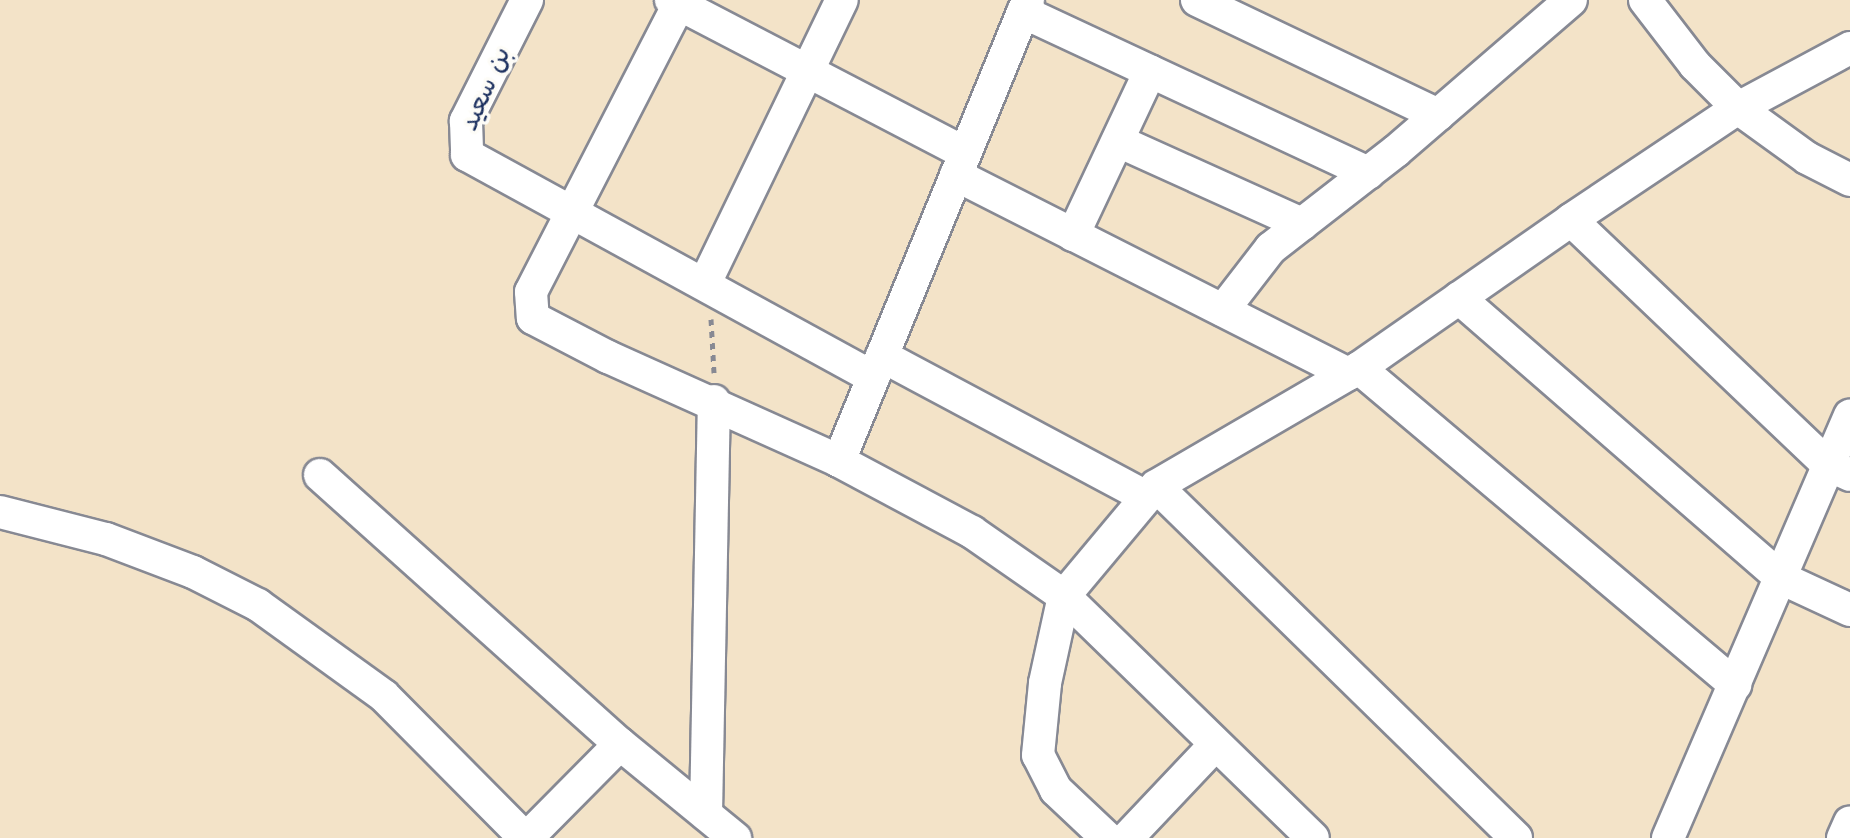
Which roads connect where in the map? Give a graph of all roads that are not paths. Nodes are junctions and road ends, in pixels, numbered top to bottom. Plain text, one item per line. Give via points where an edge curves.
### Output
1 (527, 0) edge
2 (842, 0) edge
3 (1197, 0) edge
4 (1571, 0) edge
5 (1645, 0) edge
6 (677, 1) edge
7 (1026, 6) edge
8 (1850, 48) edge
9 (1150, 71) junction
10 (807, 72) junction
11 (1738, 108) junction
12 (1438, 115) junction
13 (1118, 141) junction
14 (961, 164) junction
15 (1368, 173) junction
16 (1850, 180) edge
17 (572, 216) junction
18 (1571, 220) junction
19 (1302, 224) junction
20 (1073, 235) junction
21 (705, 283) junction
22 (1459, 298) junction
23 (1223, 310) junction
24 (878, 366) junction
25 (1354, 371) junction
26 (714, 401) junction
27 (1850, 415) edge
28 (839, 461) junction
29 (1839, 470) edge
30 (320, 475) dead end
31 (1150, 491) junction
32 (0, 512) edge
33 (1781, 578) junction
34 (1064, 596) junction
35 (1850, 610) edge
36 (1735, 685) junction
37 (620, 744) junction
38 (1215, 745) junction
39 (706, 814) junction
40 (1850, 822) edge
41 (526, 838) edge
42 (735, 838) edge
43 (1107, 838) edge
44 (1127, 838) edge
45 (1313, 838) edge
46 (1516, 838) edge
47 (1668, 838) edge
48 (1843, 838) edge

1 - 17 street, بن سعيد via 466,121 463,144 477,164
2 - 10 street
3 - 12 street
4 - 12 street
5 - 11 street via 1695,65
6 - 10 street
6 - 17 street
7 - 9 street
7 - 14 street
8 - 11 street
9 - 13 street
9 - 15 street
10 - 14 street
10 - 21 street
11 - 16 street via 1807,158
11 - 18 street
12 - 15 street
13 - 19 street
13 - 20 street
14 - 20 street
14 - 24 street
15 - 19 street
17 - 21 street, بن سعيد
17 - 26 street via 531,292 533,318
18 - 22 street
18 - 29 street
19 - 23 street via 1249,272
20 - 23 street
21 - 24 street, بن سعيد
22 - 25 street
22 - 33 street
23 - 25 street
24 - 28 street
24 - 31 street, بن سعيد
25 - 31 street
25 - 36 street
26 - 28 street
26 - 39 street
27 - 29 street
28 - 34 street via 972,532
29 - 33 street
30 - 37 street
31 - 34 street
31 - 46 street, بن سعيد
32 - 41 street via 106,539 193,572 258,605 384,696
33 - 35 street
33 - 36 street
34 - 38 street
34 - 43 street via 1045,683 1038,755 1056,790
36 - 47 street
37 - 39 street
37 - 41 street
38 - 44 street
38 - 45 street
39 - 42 street
40 - 48 street

